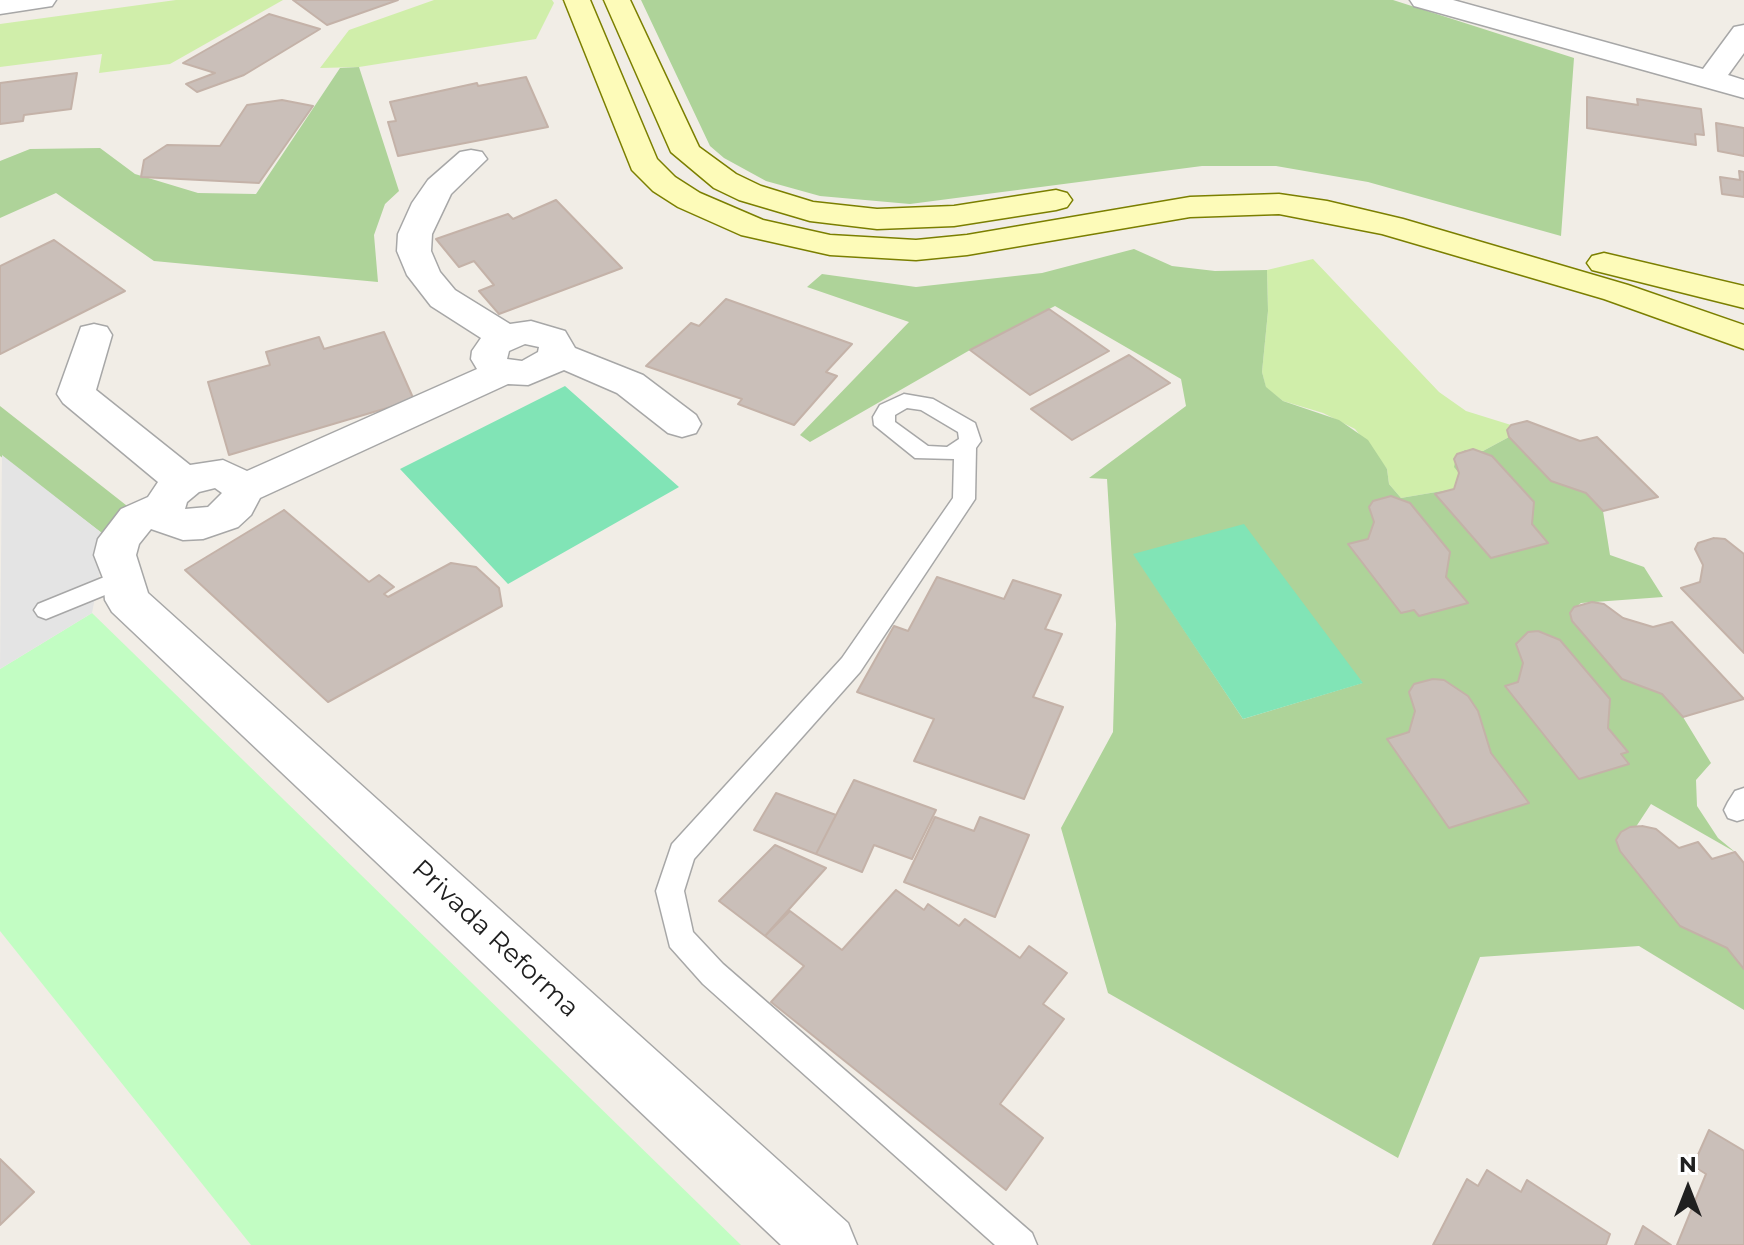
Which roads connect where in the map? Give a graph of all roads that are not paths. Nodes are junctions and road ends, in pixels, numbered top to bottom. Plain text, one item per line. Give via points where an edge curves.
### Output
1 (43, 0) edge
2 (577, 0) edge
3 (617, 0) edge
4 (1423, 0) edge
5 (0, 6) edge
6 (1744, 33) edge
7 (1709, 81) junction
8 (1744, 89) edge
9 (471, 159) dead end
10 (1610, 278) junction
11 (1744, 297) edge
12 (1744, 318) edge
13 (94, 335) dead end
14 (1744, 338) edge
15 (1744, 353) edge
16 (504, 354) junction
17 (682, 424) dead end
18 (965, 447) dead end
19 (177, 505) junction
20 (124, 578) junction
21 (46, 610) dead end
22 (826, 1245) edge
23 (1020, 1245) edge

1 - 5 street
2 - 10 main road via 643,163 689,200 753,228 830,245 916,250 1190,207 1279,204
3 - 10 main road via 686,152 725,181 779,203 842,216 912,220 1187,182 1277,181 1362,195
4 - 7 street
6 - 7 street
7 - 8 street
9 - 16 street via 428,203 417,226 414,251 424,275 443,298
10 - 11 main road
10 - 12 main road
10 - 14 main road
10 - 15 main road
13 - 19 street via 76,394
16 - 17 street via 531,332 543,334 557,346 556,354 630,384
16 - 19 street via 244,489 223,474 203,475
18 - 23 lane via 964,499 851,665 682,853 670,891 680,938 713,974
19 - 20 street via 164,531
20 - 21 lane
20 - 22 street, Privada Reforma via 127,600

